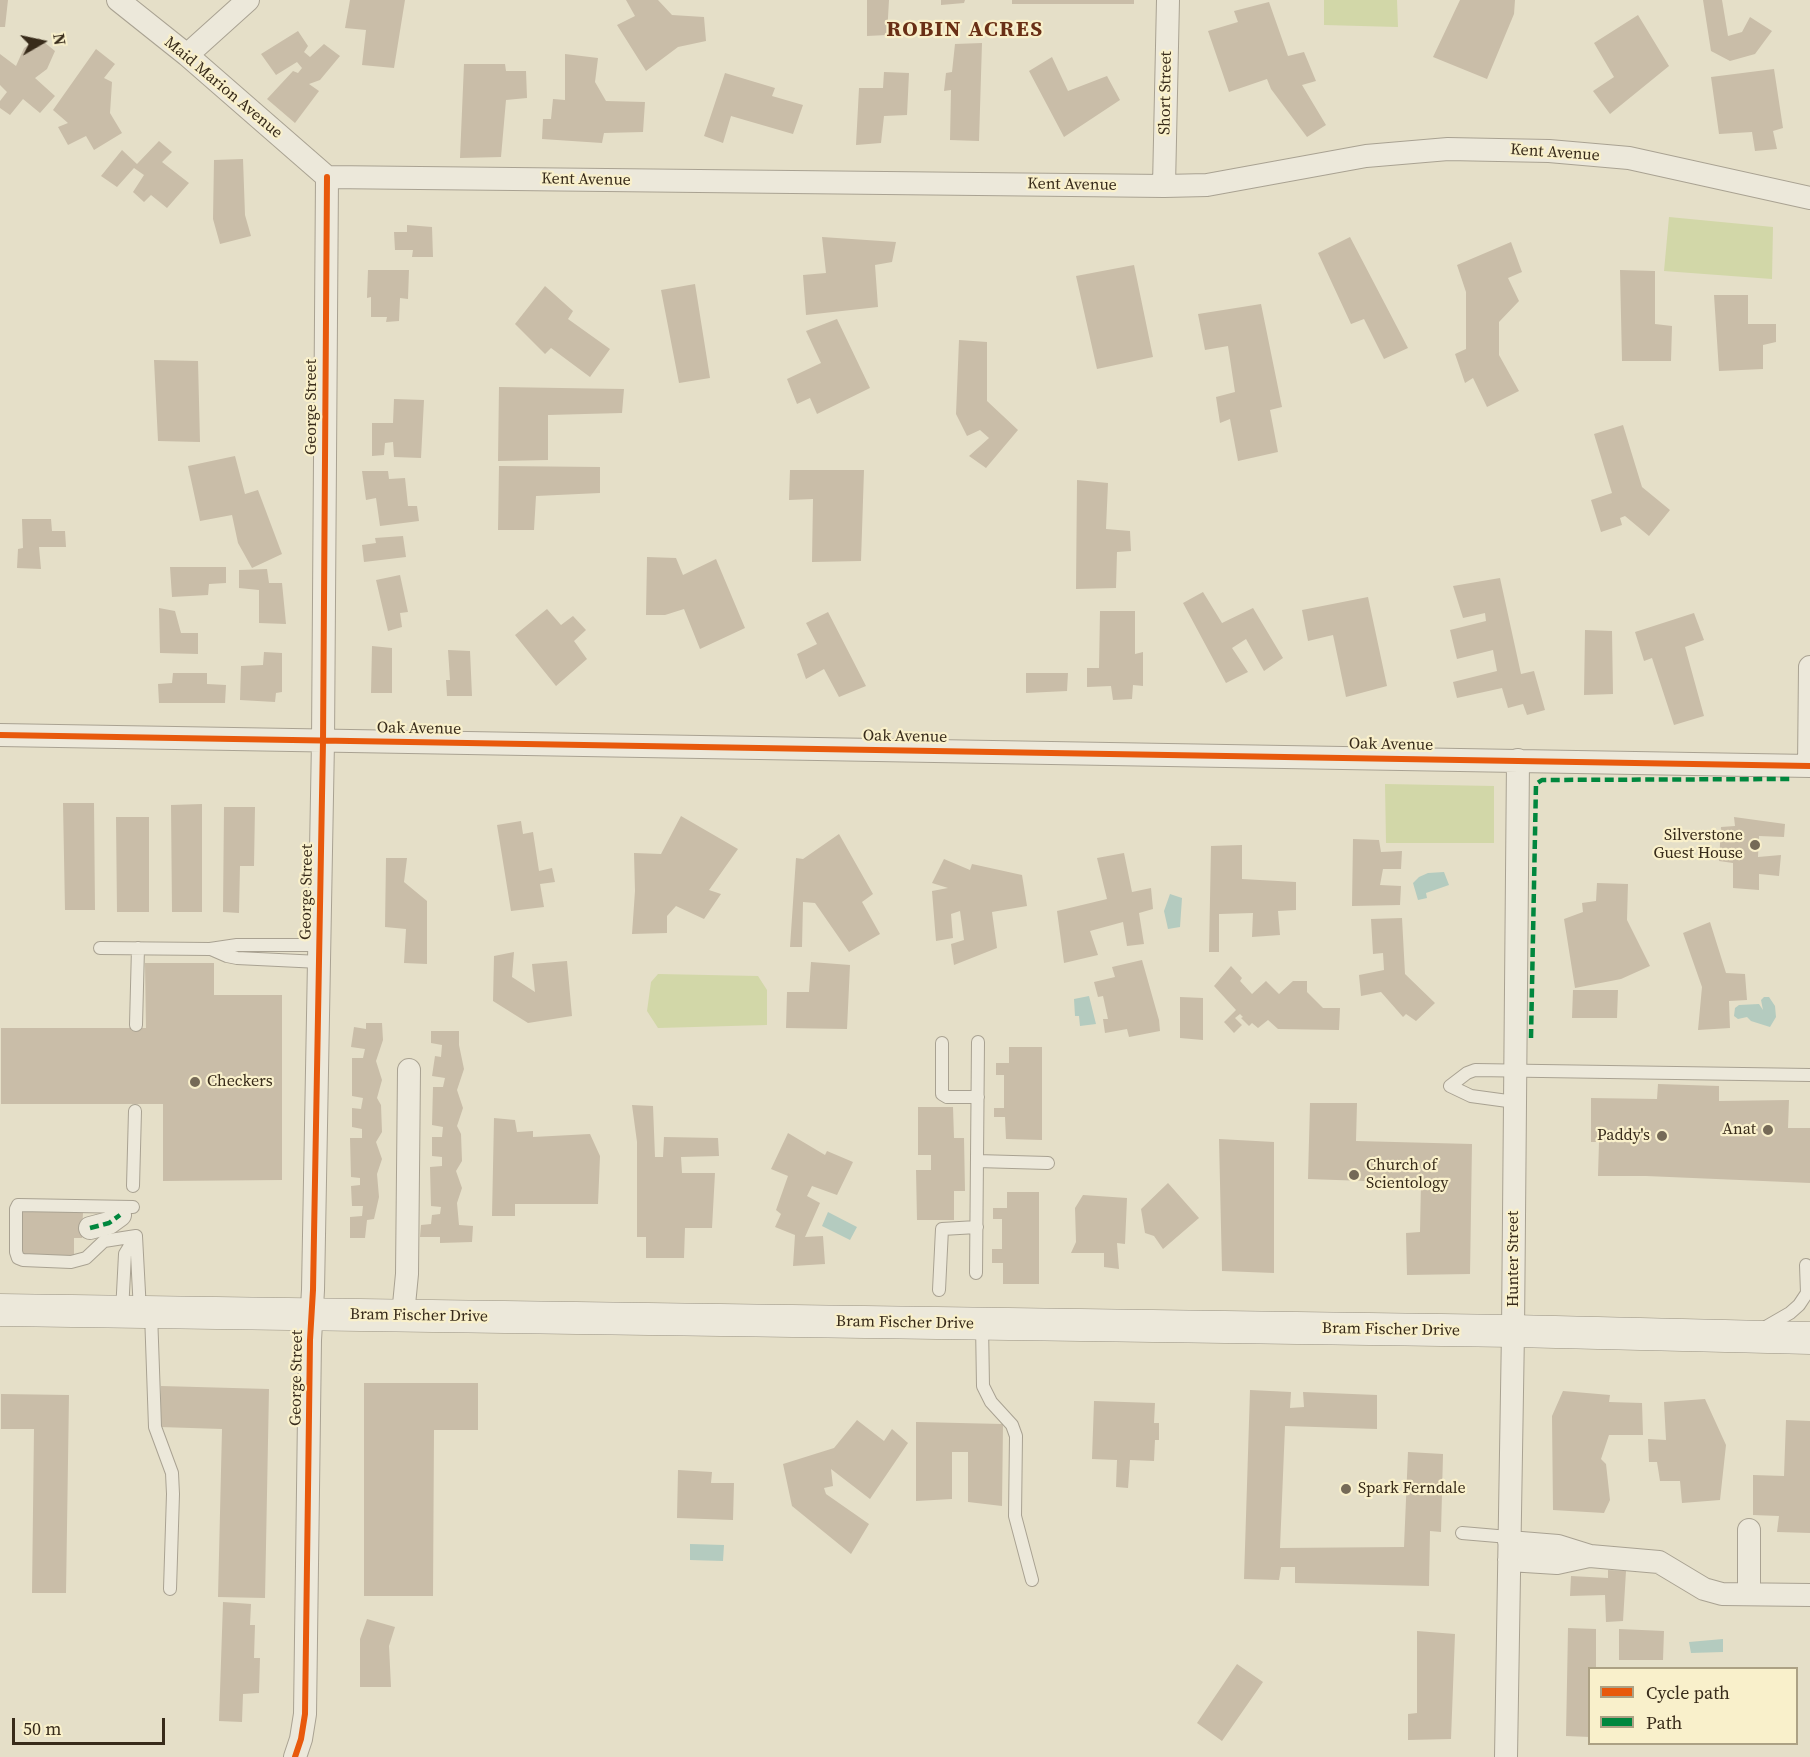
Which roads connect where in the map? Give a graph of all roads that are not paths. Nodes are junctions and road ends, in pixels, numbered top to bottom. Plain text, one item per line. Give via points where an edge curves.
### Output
1 (118, 0) edge
2 (248, 0) edge
3 (1168, 0) edge
4 (187, 55) junction
5 (327, 177) junction
6 (1164, 186) junction
7 (1810, 198) edge
8 (1810, 667) edge
9 (0, 735) edge
10 (323, 741) junction
11 (1518, 760) junction
12 (1810, 766) edge
13 (100, 948) dead end
14 (138, 948) junction
15 (210, 949) junction
16 (320, 953) junction
17 (136, 1025) dead end
18 (978, 1042) dead end
19 (942, 1043) dead end
20 (409, 1070) dead end
21 (1515, 1070) junction
22 (1810, 1075) edge
23 (978, 1097) junction
24 (1515, 1102) junction
25 (135, 1111) dead end
26 (977, 1161) junction
27 (1048, 1163) dead end
28 (133, 1186) dead end
29 (127, 1211) joint
30 (977, 1227) junction
31 (90, 1228) dead end
32 (136, 1236) junction
33 (114, 1240) junction
34 (125, 1254) junction
35 (1806, 1265) dead end
36 (976, 1273) dead end
37 (939, 1290) dead end
38 (0, 1310) edge
39 (137, 1312) junction
40 (312, 1315) junction
41 (403, 1315) junction
42 (982, 1324) junction
43 (1513, 1331) junction
44 (1743, 1337) junction
45 (1810, 1338) edge
46 (1749, 1530) dead end
47 (1462, 1533) dead end
48 (1509, 1547) junction
49 (1032, 1580) dead end
50 (170, 1589) dead end
51 (1749, 1594) junction
52 (1810, 1595) edge
53 (295, 1757) edge
54 (1506, 1757) edge

1 - 4 street, Maid Marion Avenue
2 - 4 street
3 - 6 street, Short Street
4 - 5 street, Maid Marion Avenue
5 - 6 street, Kent Avenue
5 - 10 street, George Street
6 - 7 street, Kent Avenue via 1207,184 1366,156 1448,149 1527,150 1629,159
8 - 12 street
9 - 10 street, Oak Avenue
10 - 11 street, Oak Avenue
10 - 16 street, George Street
11 - 12 street, Oak Avenue
11 - 21 street, Hunter Street
13 - 14 lane
14 - 15 lane
14 - 17 lane
15 - 16 lane via 246,944
15 - 16 lane via 237,958
16 - 40 street, George Street
18 - 23 lane
19 - 23 lane via 942,1094
20 - 41 street
21 - 22 lane
21 - 24 street, Hunter Street
21 - 24 lane via 1475,1070 1450,1086 1471,1096
23 - 26 lane
24 - 43 street, Hunter Street
25 - 28 lane
26 - 27 lane
26 - 30 lane
29 - 31 street via 109,1223
29 - 33 lane via 24,1204 16,1209 18,1258 71,1262 86,1258 104,1240
30 - 36 lane
30 - 37 lane via 942,1229
32 - 33 lane
32 - 34 lane
32 - 39 lane
33 - 34 lane
34 - 39 lane
35 - 44 lane via 1807,1293 1799,1305 1777,1322
38 - 39 main road, Bram Fischer Drive
39 - 40 main road, Bram Fischer Drive
39 - 50 lane via 155,1427 173,1483
40 - 41 main road, Bram Fischer Drive
40 - 53 street, George Street via 305,1714
41 - 42 main road, Bram Fischer Drive
42 - 43 main road, Bram Fischer Drive
42 - 49 lane via 983,1386 1016,1436 1015,1516
43 - 44 main road, Bram Fischer Drive
43 - 48 street, Hunter Street
44 - 45 main road, Bram Fischer Drive
46 - 51 street
47 - 48 lane
48 - 51 street via 1558,1546 1590,1556 1659,1562 1704,1589
48 - 54 street, Hunter Street
51 - 52 street

